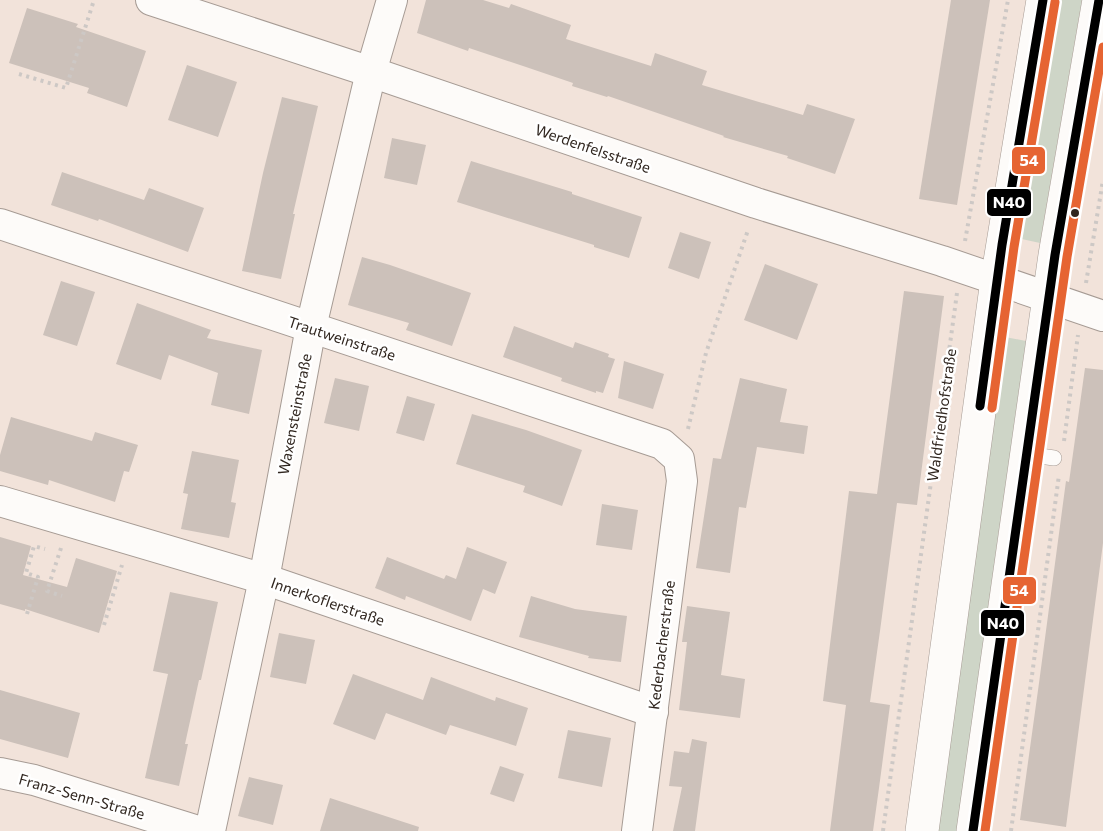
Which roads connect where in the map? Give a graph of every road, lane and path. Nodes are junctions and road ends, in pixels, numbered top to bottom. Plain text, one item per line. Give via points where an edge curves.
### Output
1 (94, 0) edge
2 (151, 0) edge
3 (392, 0) edge
4 (1008, 0) edge
5 (1042, 0) edge
6 (1100, 0) edge
7 (371, 72) junction
8 (19, 74) dead end
9 (1103, 180) edge
10 (756, 203) junction
11 (0, 224) edge
12 (961, 267) junction
13 (997, 280) junction
14 (1049, 297) junction
15 (1093, 312) edge
16 (311, 327) junction
17 (1051, 458) junction
18 (679, 459) junction
19 (0, 501) edge
20 (69, 521) junction
21 (130, 539) junction
22 (45, 549) dead end
23 (264, 579) junction
24 (62, 596) dead end
25 (27, 614) dead end
26 (104, 625) dead end
27 (653, 712) junction
28 (0, 773) edge
29 (198, 831) edge
30 (210, 831) edge
31 (637, 831) edge
32 (883, 831) edge
33 (922, 831) edge
34 (973, 831) edge
35 (1011, 831) edge

1 - 8 path via 66,88
2 - 7 street, Werdenfelsstraße
3 - 7 street, Waxensteinstraße
4 - 12 path, Waldfriedhofstraße
5 - 13 main road
6 - 14 main road
7 - 10 street, Werdenfelsstraße
7 - 16 street, Waxensteinstraße
9 - 15 path
10 - 12 street, Werdenfelsstraße
10 - 18 path via 706,353
11 - 16 street, Trautweinstraße
12 - 13 street, Werdenfelsstraße
12 - 32 path, Waldfriedhofstraße
13 - 14 street, Werdenfelsstraße
13 - 33 main road
14 - 15 street, Werdenfelsstraße
14 - 17 main road
15 - 17 path
16 - 18 street, Trautweinstraße via 662,444
16 - 23 street, Waxensteinstraße
17 - 34 main road
17 - 35 path
18 - 27 street, Kederbacherstraße via 682,482
19 - 20 street, Innerkoflerstraße
20 - 21 street, Innerkoflerstraße
20 - 24 path via 47,591
21 - 23 street, Innerkoflerstraße
21 - 26 path
22 - 25 path via 34,546 26,573 38,577
23 - 27 street, Innerkoflerstraße
23 - 30 street, Waxensteinstraße
27 - 31 street, Kederbacherstraße
28 - 29 street, Franz-Senn-Straße

